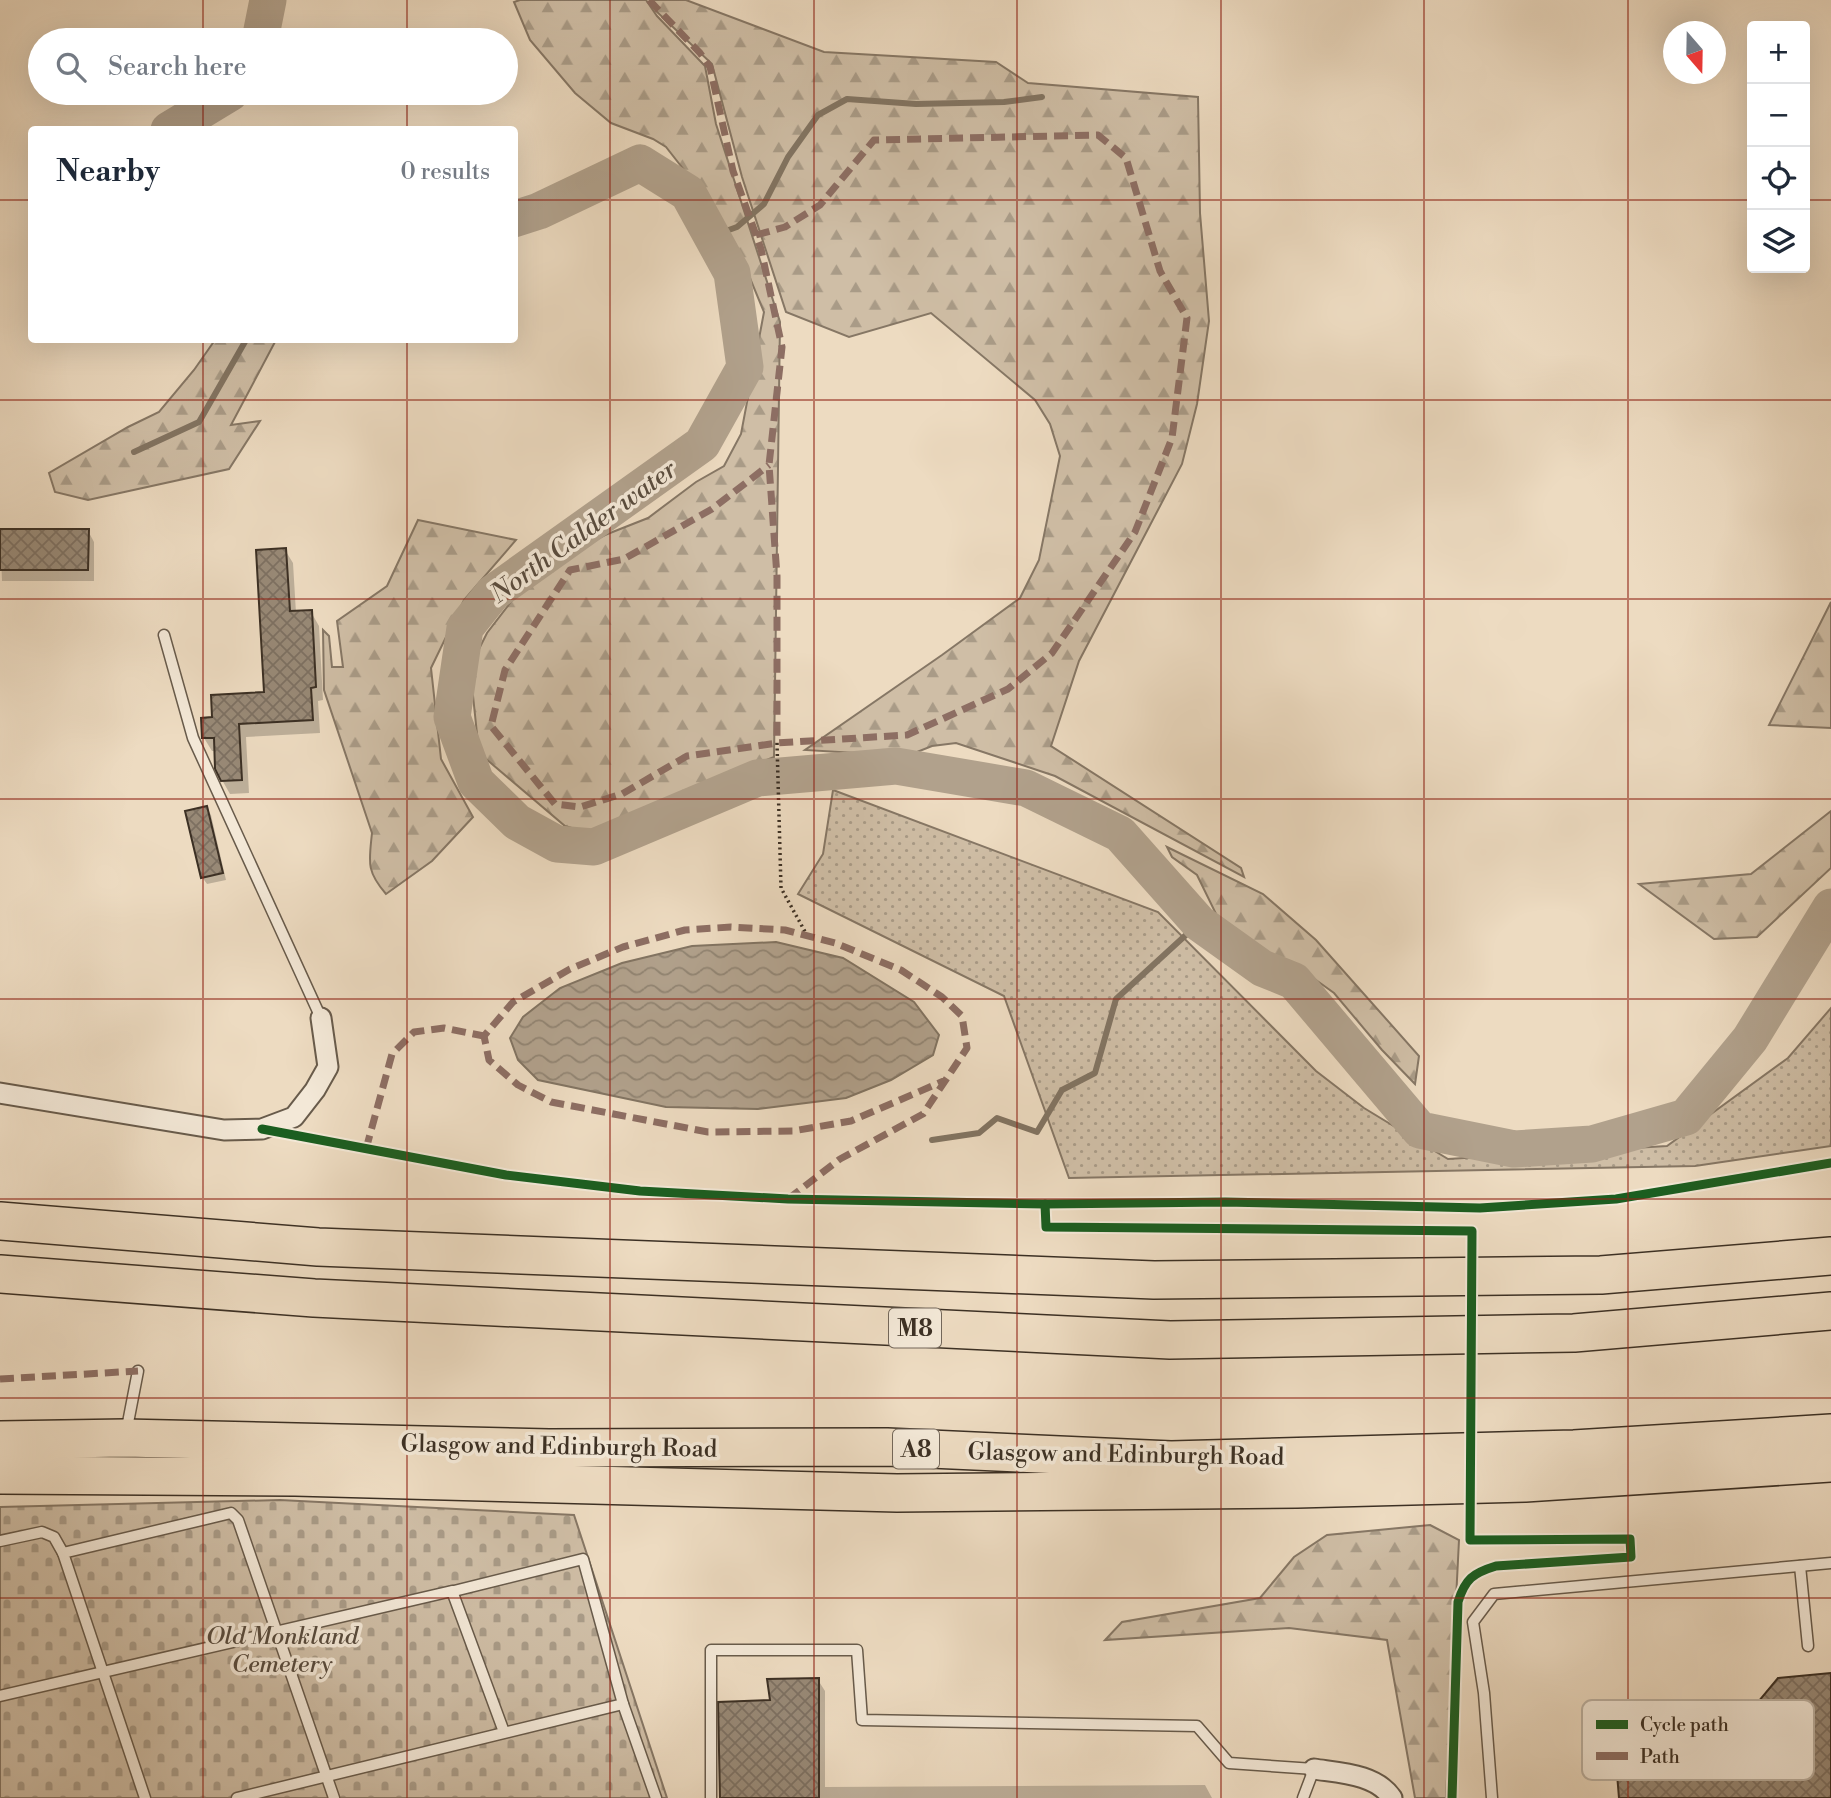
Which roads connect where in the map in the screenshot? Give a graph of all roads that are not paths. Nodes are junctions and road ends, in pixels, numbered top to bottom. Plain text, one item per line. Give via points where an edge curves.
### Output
1 (164, 635) dead end
2 (321, 1018) joint
3 (0, 1093) edge
4 (0, 1221) edge
5 (1831, 1256) edge
6 (0, 1274) edge
7 (1831, 1311) edge
8 (138, 1371) dead end
9 (1831, 1433) edge
10 (125, 1438) junction
11 (0, 1440) edge
12 (1823, 1464) edge
13 (0, 1475) edge
14 (0, 1541) edge
15 (63, 1553) junction
16 (1831, 1563) edge
17 (1800, 1566) junction
18 (450, 1592) junction
19 (276, 1633) junction
20 (1808, 1647) dead end
21 (103, 1673) junction
22 (0, 1696) edge
23 (623, 1704) junction
24 (503, 1732) junction
25 (1314, 1769) junction
26 (327, 1776) junction
27 (145, 1798) edge
28 (237, 1798) edge
29 (334, 1798) edge
30 (656, 1798) edge
31 (711, 1798) edge
32 (1303, 1798) edge
33 (1392, 1798) edge
34 (1492, 1798) edge

1 - 2 lane via 193,738
2 - 3 street via 328,1066 294,1117 262,1129 224,1130
4 - 5 highway via 318,1247 1154,1280 1601,1275
6 - 7 highway, M8 via 314,1298 1170,1340 1574,1334
8 - 10 lane
9 - 10 highway, Glasgow and Edinburgh Road / A8 via 1574,1449 1171,1460 887,1447 549,1448
10 - 11 highway, Glasgow and Edinburgh Road / A8
12 - 13 highway, Glasgow and Edinburgh Road / A8 via 1525,1483 897,1493 295,1477
14 - 15 lane via 41,1532 54,1537
15 - 19 lane via 231,1513 238,1520
15 - 21 lane
16 - 17 lane
17 - 20 lane
17 - 34 lane via 1494,1594 1473,1622
18 - 19 lane
18 - 23 lane via 583,1559
18 - 24 lane
19 - 21 lane
19 - 26 lane
21 - 22 lane
21 - 27 lane
23 - 24 lane
23 - 30 lane
24 - 26 lane
25 - 31 lane via 1229,1763 1197,1726 862,1720 857,1650 711,1650
25 - 32 lane
25 - 33 street via 1363,1777
26 - 28 lane
26 - 29 lane

